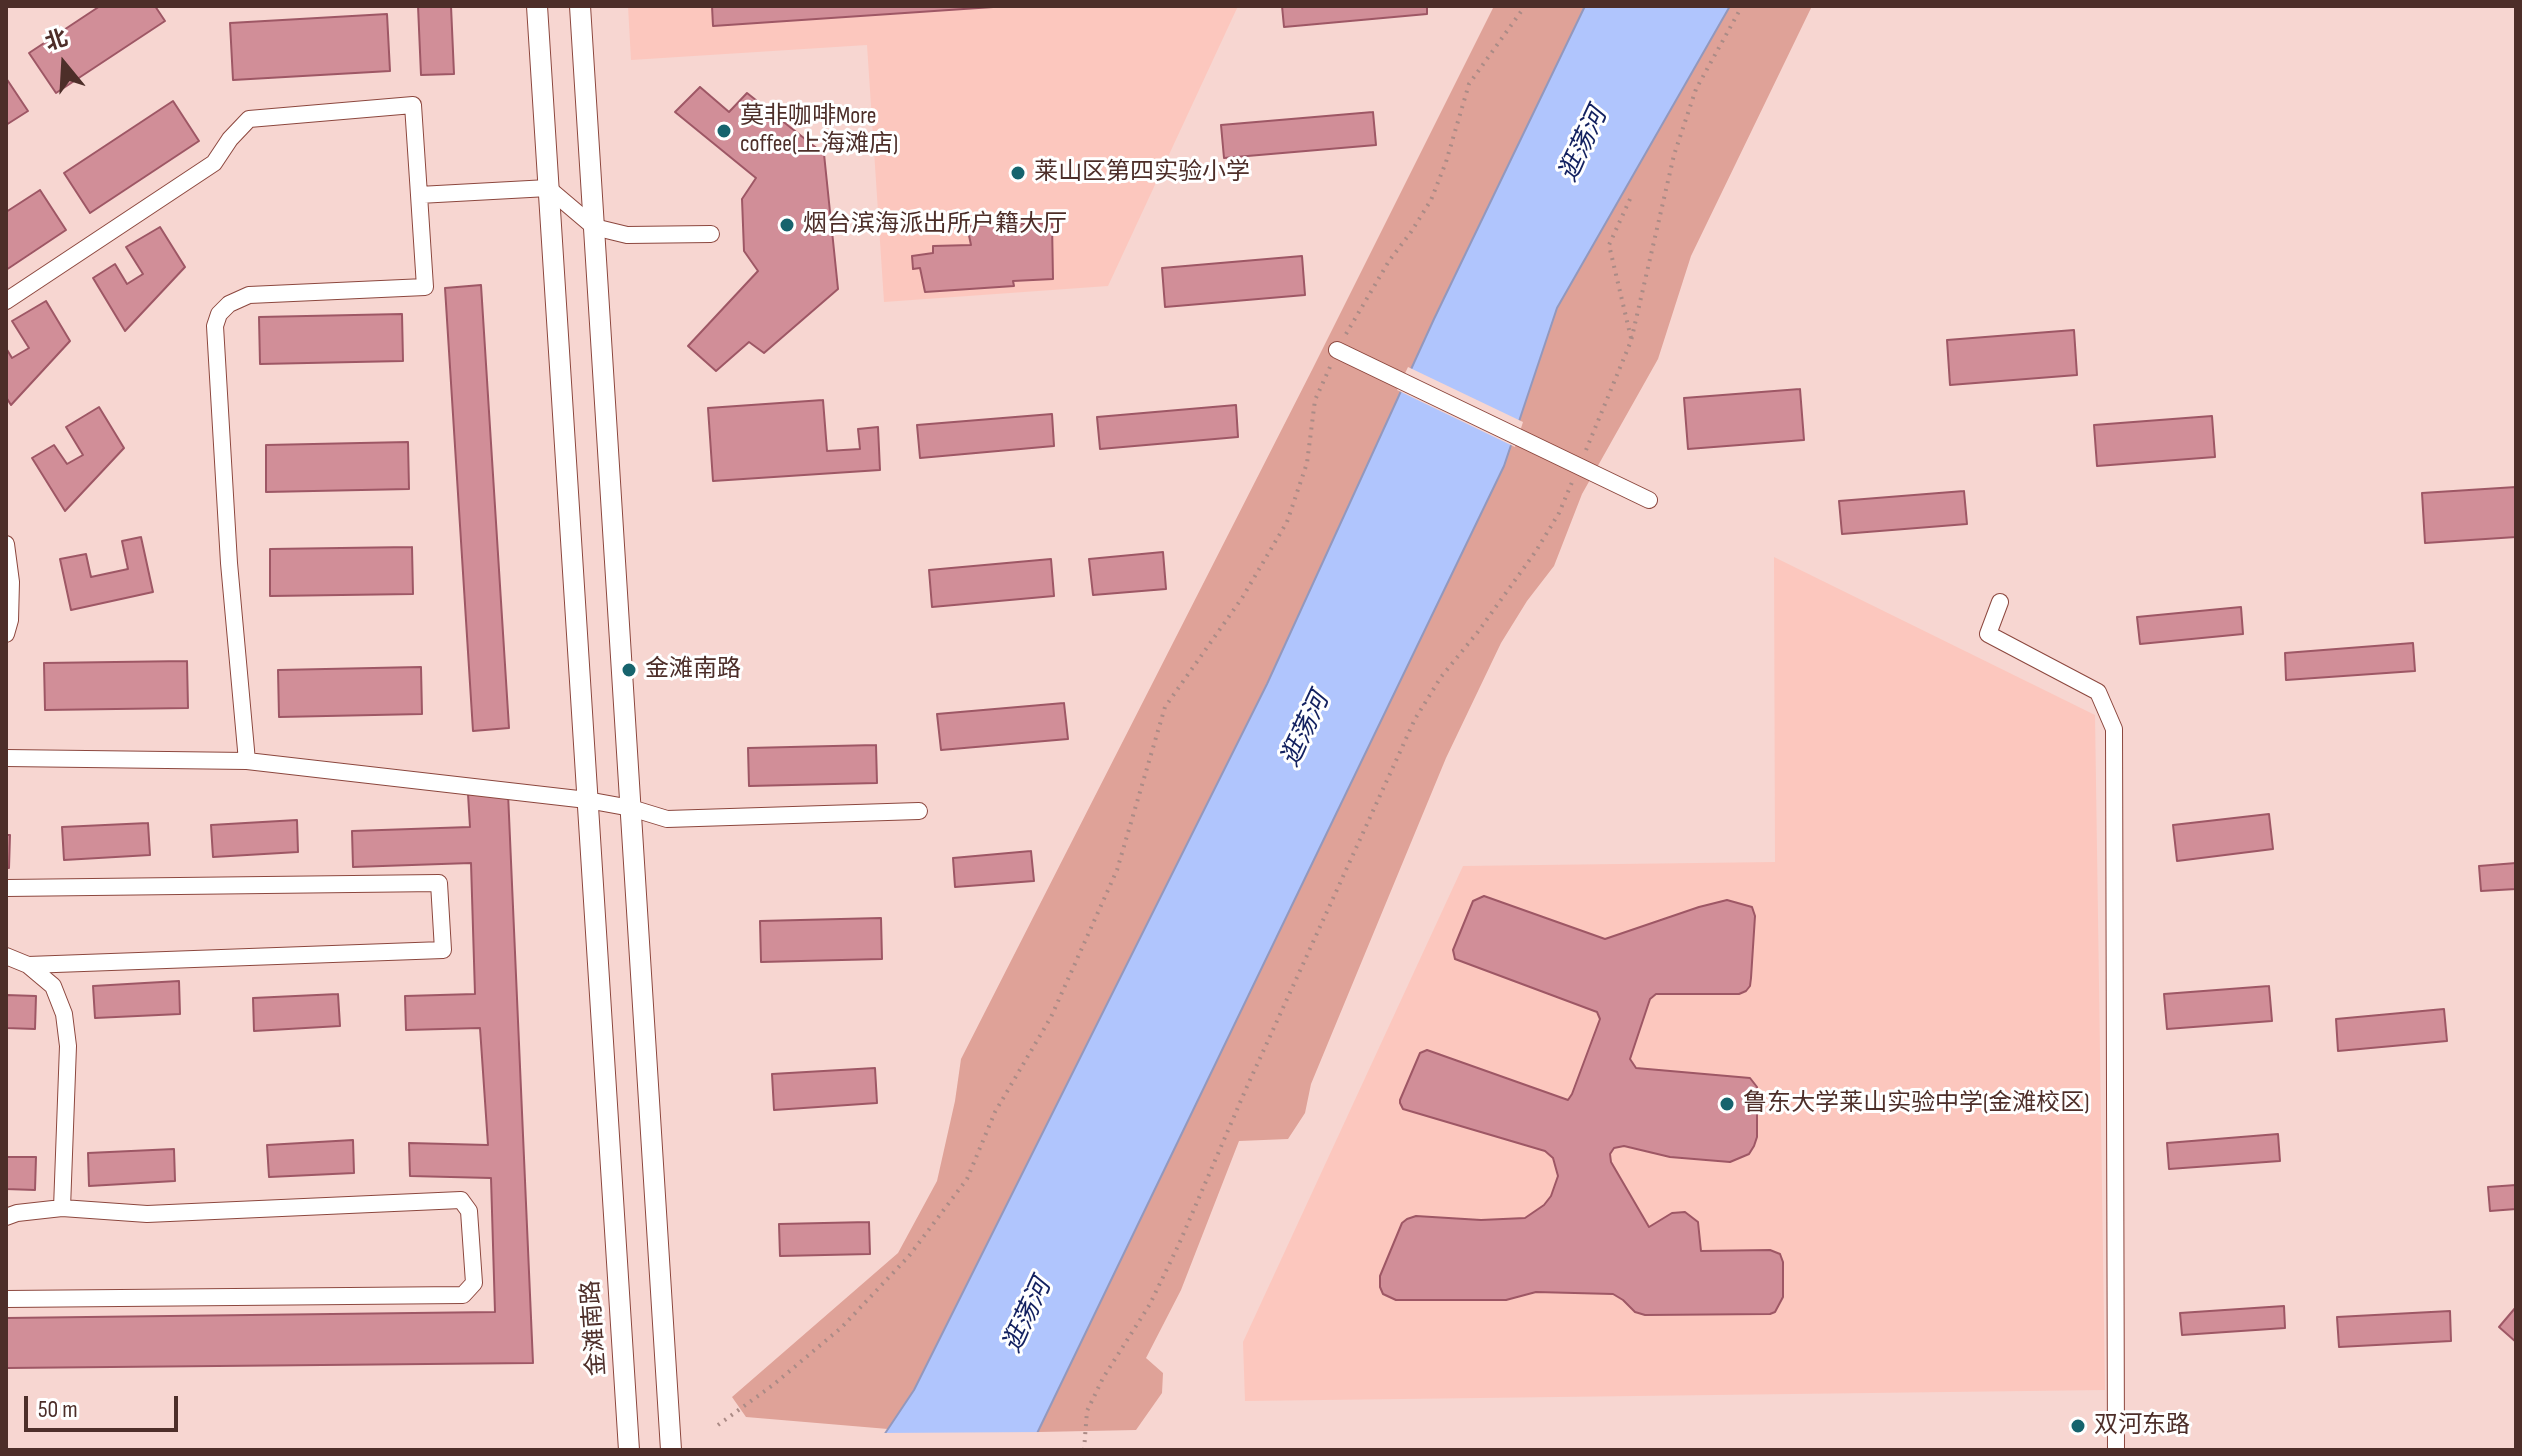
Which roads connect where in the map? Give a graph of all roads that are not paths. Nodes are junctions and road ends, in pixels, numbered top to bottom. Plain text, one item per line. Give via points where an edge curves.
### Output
1 (537, 6) edge
2 (580, 6) edge
3 (548, 188) junction
4 (419, 195) junction
5 (594, 227) junction
6 (711, 234) dead end
7 (6, 301) edge
8 (1337, 350) road end
9 (1649, 500) dead end
10 (6, 544) edge
11 (2000, 602) dead end
12 (6, 634) edge
13 (7, 757) edge
14 (247, 761) junction
15 (587, 800) junction
16 (631, 808) junction
17 (919, 811) dead end
18 (6, 888) edge
19 (6, 956) edge
20 (28, 965) junction
21 (62, 1208) junction
22 (6, 1217) edge
23 (6, 1299) edge
24 (629, 1450) edge
25 (671, 1450) edge
26 (2116, 1450) edge

1 - 3 street, 金滩南路
2 - 5 street
3 - 4 street
3 - 5 street
3 - 15 street, 金滩南路
4 - 7 street via 413,105 249,119 214,163
4 - 14 street via 425,287 249,295 229,304 215,326
5 - 6 street via 627,235
5 - 16 street
8 - 9 street
10 - 12 street via 11,582
11 - 26 street via 1988,634 2098,692 2114,729
13 - 14 street
14 - 15 street
15 - 16 street
15 - 24 street, 金滩南路
16 - 17 street via 667,819
16 - 25 street
18 - 20 street via 439,883 443,950
19 - 20 street
20 - 21 street via 53,986 64,1014 68,1046
21 - 22 street
21 - 23 street via 147,1214 461,1200 469,1211 474,1283 463,1295

